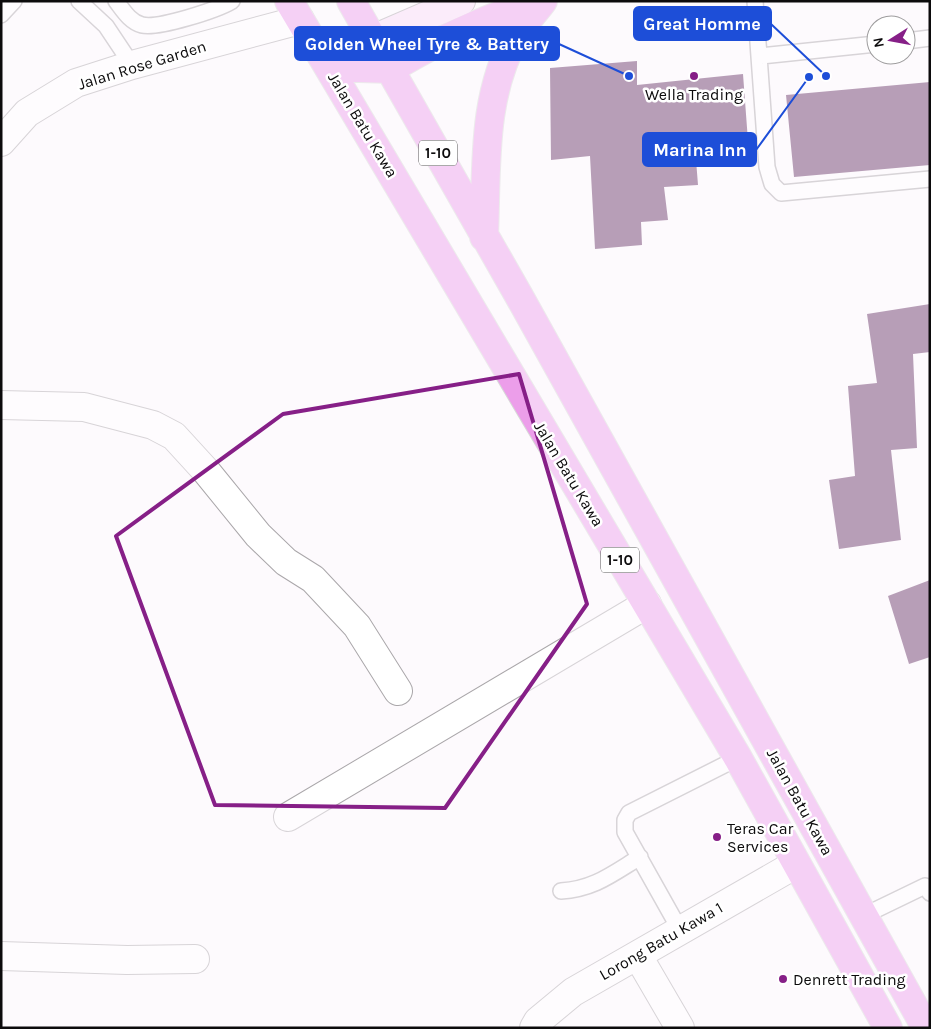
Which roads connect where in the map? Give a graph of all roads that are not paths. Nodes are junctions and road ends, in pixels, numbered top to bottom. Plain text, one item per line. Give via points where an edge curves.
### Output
1 (14, 1) edge
2 (79, 1) edge
3 (116, 1) edge
4 (232, 1) edge
5 (351, 1) edge
6 (461, 1) edge
7 (537, 1) edge
8 (543, 1) edge
9 (755, 1) edge
10 (294, 11) edge
11 (1, 15) edge
12 (930, 38) edge
13 (374, 39) junction
14 (916, 40) edge
15 (866, 45) edge
16 (761, 56) junction
17 (132, 65) junction
18 (328, 67) junction
19 (359, 68) junction
20 (391, 69) junction
21 (345, 96) junction
22 (1, 142) edge
23 (930, 179) edge
24 (484, 237) junction
25 (1, 405) edge
26 (647, 604) junction
27 (398, 692) dead end
28 (738, 758) junction
29 (288, 817) dead end
30 (640, 857) junction
31 (796, 864) junction
32 (928, 888) edge
33 (561, 891) dead end
34 (863, 916) junction
35 (680, 930) junction
36 (1, 956) edge
37 (638, 956) junction
38 (195, 959) dead end
39 (534, 1028) edge
40 (680, 1028) edge
41 (888, 1028) edge
42 (926, 1028) edge

1 - 11 lane
2 - 17 lane via 106,26
3 - 4 lane via 131,19 142,25 205,13
5 - 13 highway, Jalan Batu Kawa / 1-10
6 - 13 main road
7 - 20 highway via 484,20
8 - 24 highway via 518,34 501,68 485,153
9 - 16 lane
10 - 17 street, Jalan Rose Garden
10 - 18 highway, Jalan Batu Kawa / 1-10
12 - 14 lane
13 - 19 main road
13 - 20 highway, Jalan Batu Kawa / 1-10
15 - 16 lane
16 - 23 lane via 767,167 772,184 781,193
17 - 22 street, Jalan Rose Garden via 76,83 27,113
18 - 19 highway
18 - 21 highway, Jalan Batu Kawa / 1-10
19 - 20 highway
19 - 21 main road
20 - 24 highway, Jalan Batu Kawa / 1-10
21 - 26 highway, Jalan Batu Kawa / 1-10
24 - 34 highway, Jalan Batu Kawa / 1-10 via 646,522
25 - 27 street via 84,407 153,425 174,436 258,535 286,562 313,579 357,626
26 - 28 highway, Jalan Batu Kawa / 1-10
26 - 29 street
28 - 30 lane via 629,813 625,832
28 - 31 highway, Jalan Batu Kawa / 1-10
30 - 33 lane via 597,883 580,890
30 - 35 lane
31 - 35 street, Lorong Batu Kawa 1
31 - 41 highway, Jalan Batu Kawa / 1-10
32 - 34 lane
34 - 42 highway, Jalan Batu Kawa / 1-10
35 - 37 street, Lorong Batu Kawa 1
36 - 38 street
37 - 39 street, Lorong Batu Kawa 1 via 573,992
37 - 40 street

